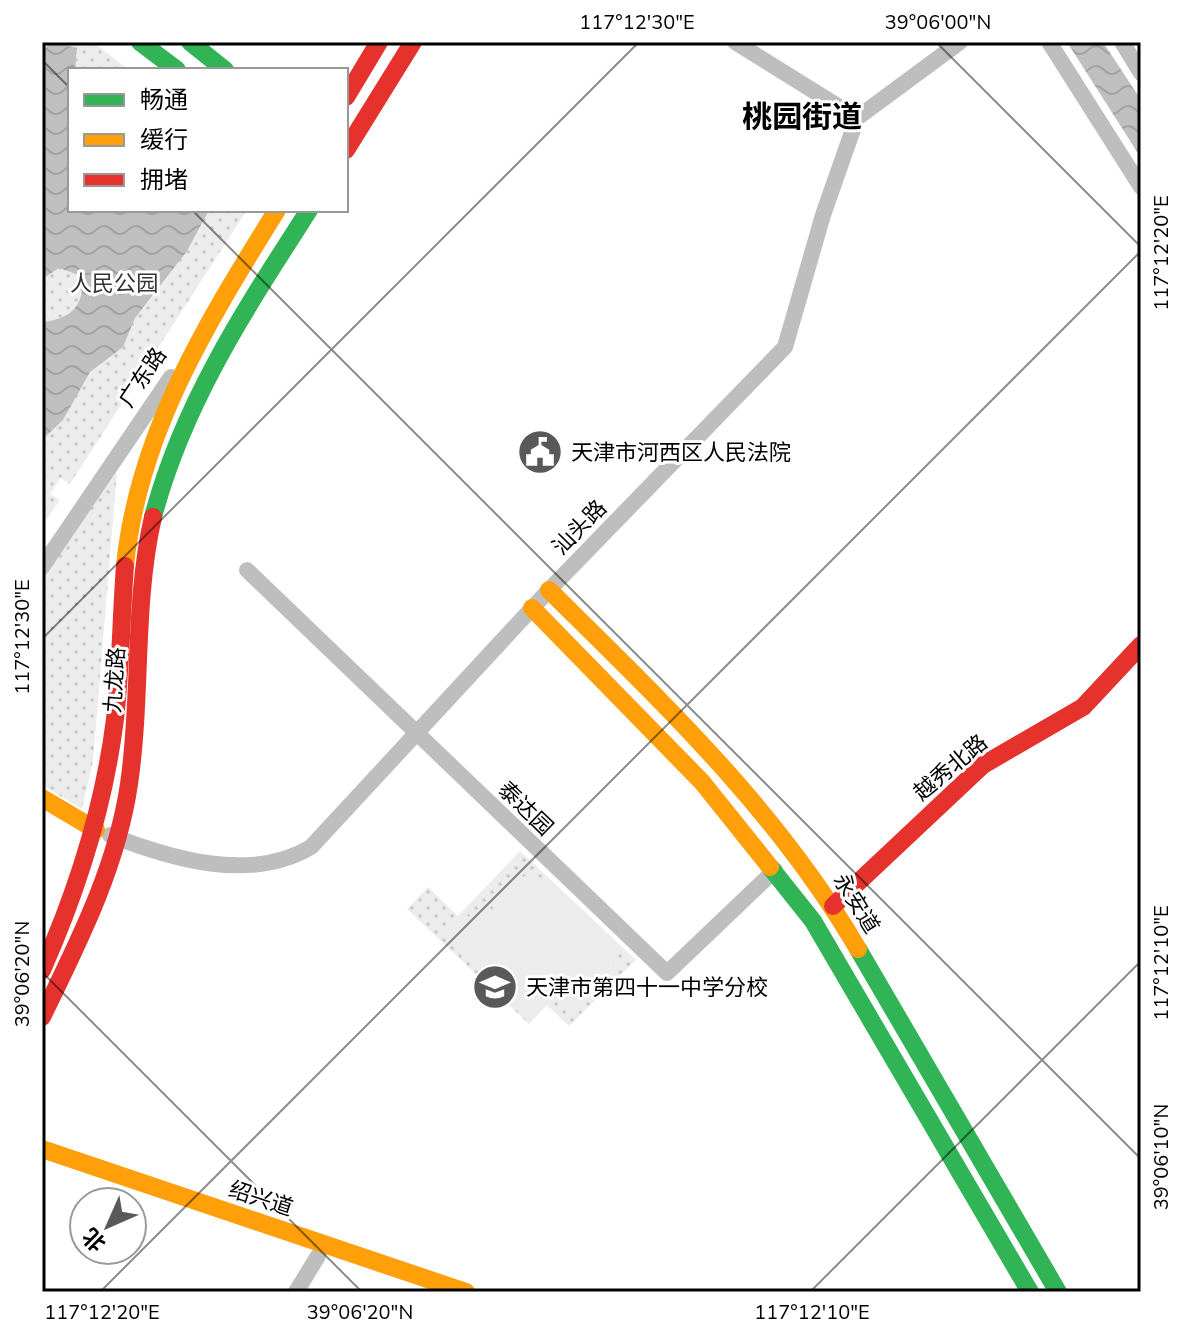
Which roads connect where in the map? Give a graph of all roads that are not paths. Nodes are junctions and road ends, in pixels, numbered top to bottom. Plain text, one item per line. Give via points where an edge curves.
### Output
1 (140, 42) edge
2 (190, 42) edge
3 (379, 42) edge
4 (413, 42) edge
5 (735, 42) edge
6 (960, 42) edge
7 (1049, 42) edge
8 (1122, 42) edge
9 (174, 68) edge
10 (222, 68) edge
11 (1141, 73) edge
12 (348, 94) edge
13 (857, 118) junction
14 (348, 147) edge
15 (1141, 187) edge
16 (276, 212) edge
17 (308, 212) edge
18 (210, 319) junction
19 (42, 567) edge
20 (247, 570) dead end
21 (549, 590) junction
22 (532, 608) junction
23 (1141, 645) edge
24 (417, 734) junction
25 (42, 798) edge
26 (96, 830) junction
27 (118, 838) junction
28 (775, 870) junction
29 (833, 906) junction
30 (42, 970) edge
31 (42, 1017) edge
32 (42, 1149) edge
33 (42, 1167) edge
34 (318, 1256) junction
35 (296, 1292) edge
36 (424, 1292) edge
37 (466, 1292) edge
38 (1030, 1292) edge
39 (1058, 1292) edge

1 - 9 main road
2 - 10 main road
3 - 12 main road
4 - 14 main road
5 - 13 street
6 - 13 street
7 - 15 street
8 - 11 street
13 - 21 street, 汕头路 via 785,347
16 - 18 main road, 广东路
17 - 27 main road, 九龙路 via 223,344 189,412 152,522 135,735
18 - 19 street, 广东路
18 - 26 main road, 九龙路 via 171,400 134,504 114,736
20 - 24 street, 泰达园
21 - 22 street, 汕头路
21 - 29 main road, 永安道 via 715,755
22 - 24 street, 汕头路
22 - 28 main road via 636,711
23 - 29 main road, 越秀北路 via 1083,707 983,765
24 - 27 street, 汕头路 via 311,847 275,864 232,865
24 - 28 street, 泰达园 via 667,973
25 - 26 main road
26 - 27 street, 汕头路
26 - 30 main road, 九龙路 via 78,888
27 - 31 main road, 九龙路 via 89,919
28 - 38 main road via 813,921
29 - 39 main road, 永安道
32 - 37 main road, 绍兴道
33 - 34 main road, 绍兴道
34 - 35 street
34 - 36 main road, 绍兴道

